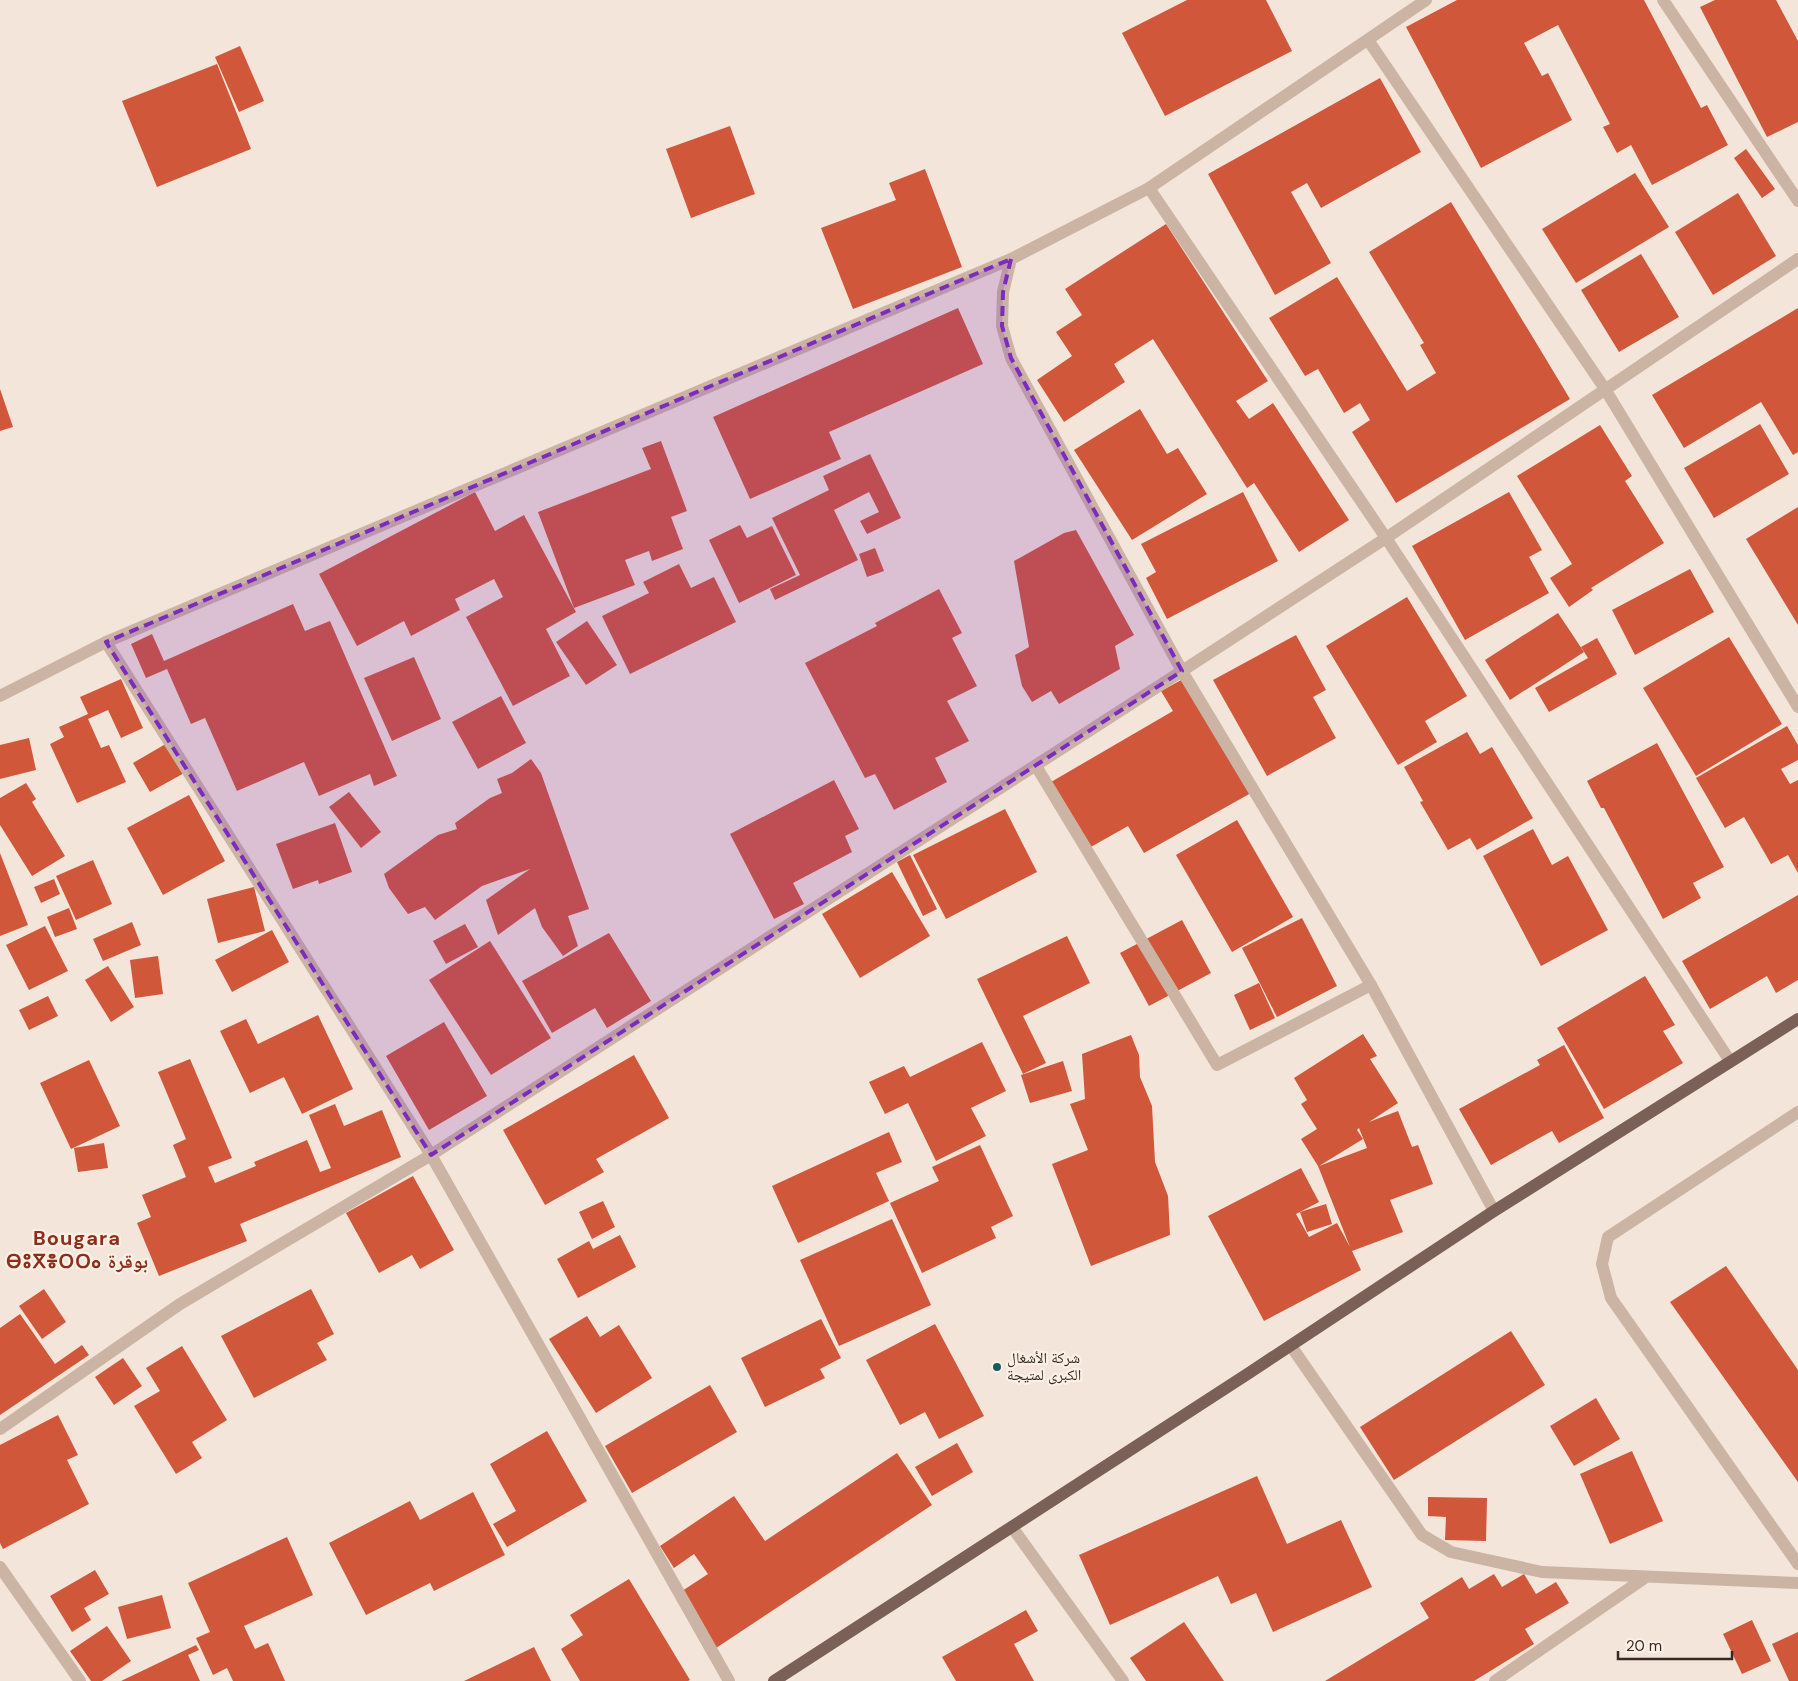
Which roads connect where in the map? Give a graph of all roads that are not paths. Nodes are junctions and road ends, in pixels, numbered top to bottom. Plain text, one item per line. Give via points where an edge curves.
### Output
1 (1426, 0) edge
2 (1663, 0) edge
3 (1368, 40) junction
4 (1149, 188) junction
5 (1798, 201) edge
6 (1011, 259) junction
7 (1798, 259) edge
8 (1605, 389) junction
9 (1386, 538) junction
10 (106, 642) junction
11 (1182, 671) junction
12 (0, 696) edge
13 (1798, 707) edge
14 (1036, 766) junction
15 (1371, 985) junction
16 (1798, 1019) edge
17 (1730, 1061) junction
18 (1798, 1112) edge
19 (431, 1155) junction
20 (1494, 1211) junction
21 (1291, 1346) junction
22 (0, 1429) edge
23 (1012, 1526) junction
24 (1798, 1564) edge
25 (0, 1567) edge
26 (1646, 1577) junction
27 (1798, 1583) edge
28 (80, 1681) edge
29 (729, 1681) edge
30 (774, 1681) edge
31 (1123, 1681) edge
32 (1495, 1681) edge

1 - 3 street
2 - 5 street
3 - 4 street
3 - 8 street
4 - 6 street
4 - 9 street
6 - 10 street
6 - 11 street via 1003,292 1002,326 1011,358
7 - 8 street
8 - 9 street
8 - 13 street
9 - 11 street
9 - 17 street
10 - 12 street
10 - 19 street
11 - 14 street
11 - 15 street
14 - 15 street via 1217,1066
14 - 19 street
15 - 20 street
16 - 17 main road
17 - 20 main road
18 - 24 street via 1608,1237 1602,1264 1611,1298
19 - 22 street via 180,1304
19 - 29 street
20 - 21 main road
21 - 23 main road
21 - 26 street via 1422,1535 1451,1552 1542,1572
23 - 30 main road
23 - 31 street
25 - 28 street
26 - 27 street
26 - 32 street

